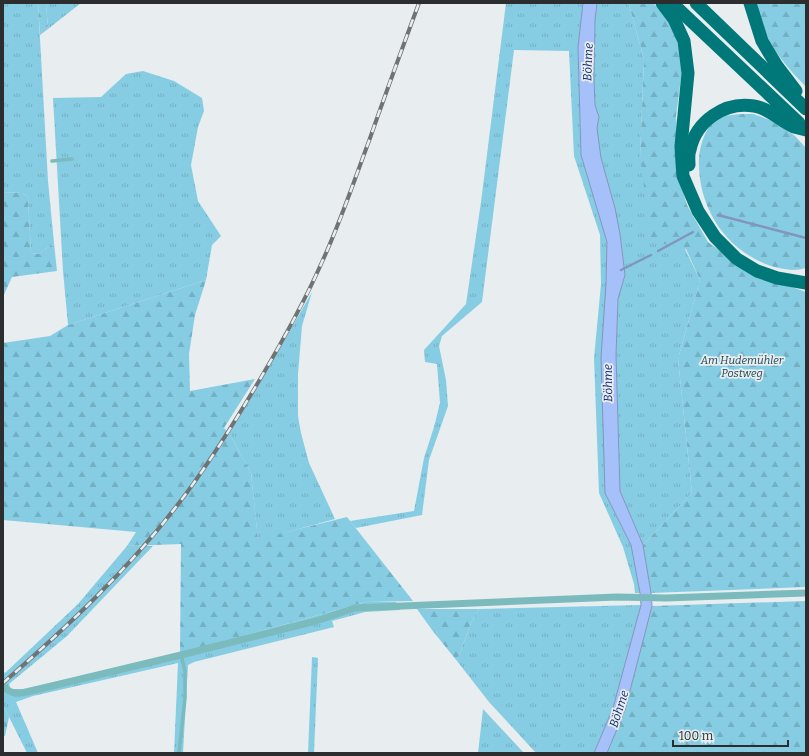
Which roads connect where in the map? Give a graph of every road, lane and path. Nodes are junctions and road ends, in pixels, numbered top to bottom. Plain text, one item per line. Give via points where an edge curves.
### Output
1 (662, 3) edge
2 (672, 3) edge
3 (696, 3) edge
4 (750, 3) edge
5 (806, 103) edge
6 (806, 109) edge
7 (806, 130) edge
8 (72, 159) dead end
9 (52, 161) dead end
10 (690, 191) junction
11 (806, 282) edge
12 (806, 593) edge
13 (181, 656) junction
14 (3, 686) edge
15 (179, 753) edge

1 - 10 highway via 674,19 684,41 688,72 681,152 683,176
2 - 7 highway
3 - 6 highway
4 - 5 highway via 762,41 777,66
7 - 10 highway via 754,106 732,106 715,113 699,128 690,150
8 - 9 lane
10 - 11 highway via 698,211 715,237 737,259 757,271 777,278
12 - 13 street via 355,608 316,621
13 - 14 street via 17,694
13 - 15 lane via 185,671

